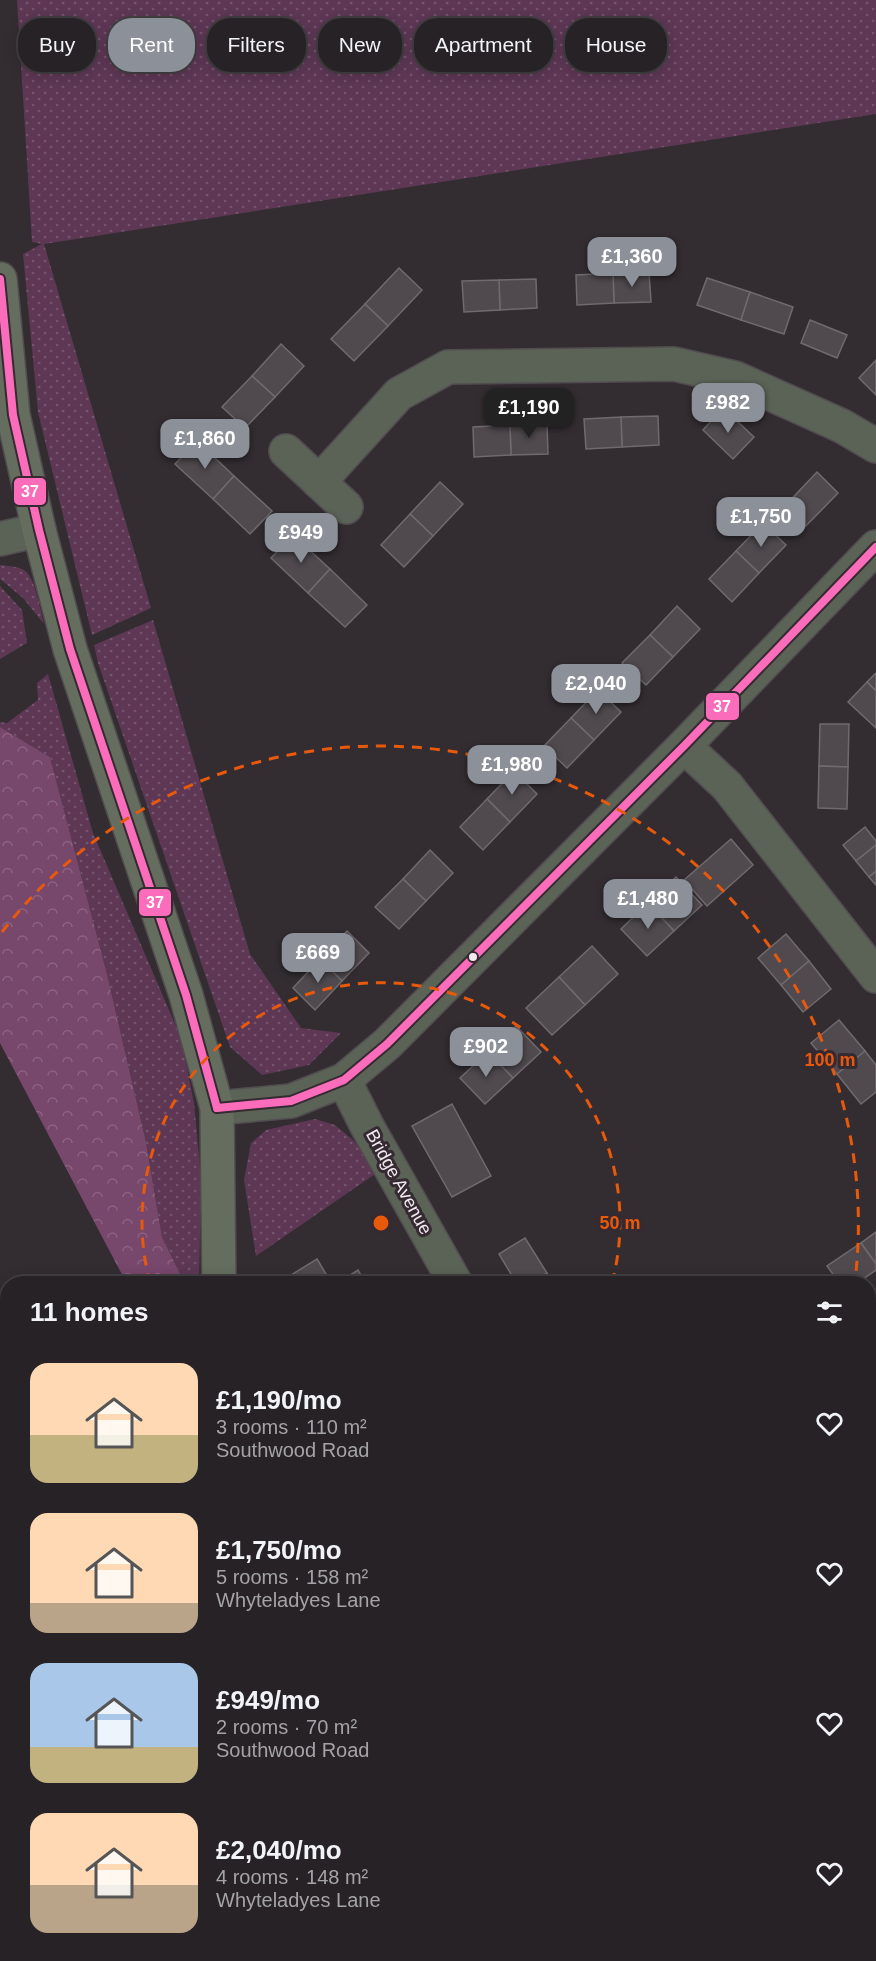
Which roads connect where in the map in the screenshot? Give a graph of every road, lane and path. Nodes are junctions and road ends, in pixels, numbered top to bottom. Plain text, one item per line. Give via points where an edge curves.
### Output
1 (0, 279) edge
2 (876, 446) edge
3 (286, 451) dead end
4 (319, 482) junction
5 (346, 507) dead end
6 (39, 530) junction
7 (0, 539) edge
8 (876, 547) edge
9 (684, 746) junction
10 (876, 976) edge
11 (344, 1080) junction
12 (217, 1108) junction
13 (219, 1276) edge
14 (451, 1276) edge

1 - 6 main road via 13,415
2 - 4 street via 842,426 735,378 674,364 448,367 399,394
3 - 4 street
4 - 5 street
6 - 7 street
6 - 12 main road via 70,649 186,995
8 - 9 street
9 - 10 street via 727,786
9 - 11 street via 387,1044
11 - 12 street via 291,1101
11 - 14 street, Bridge Avenue
12 - 13 main road

